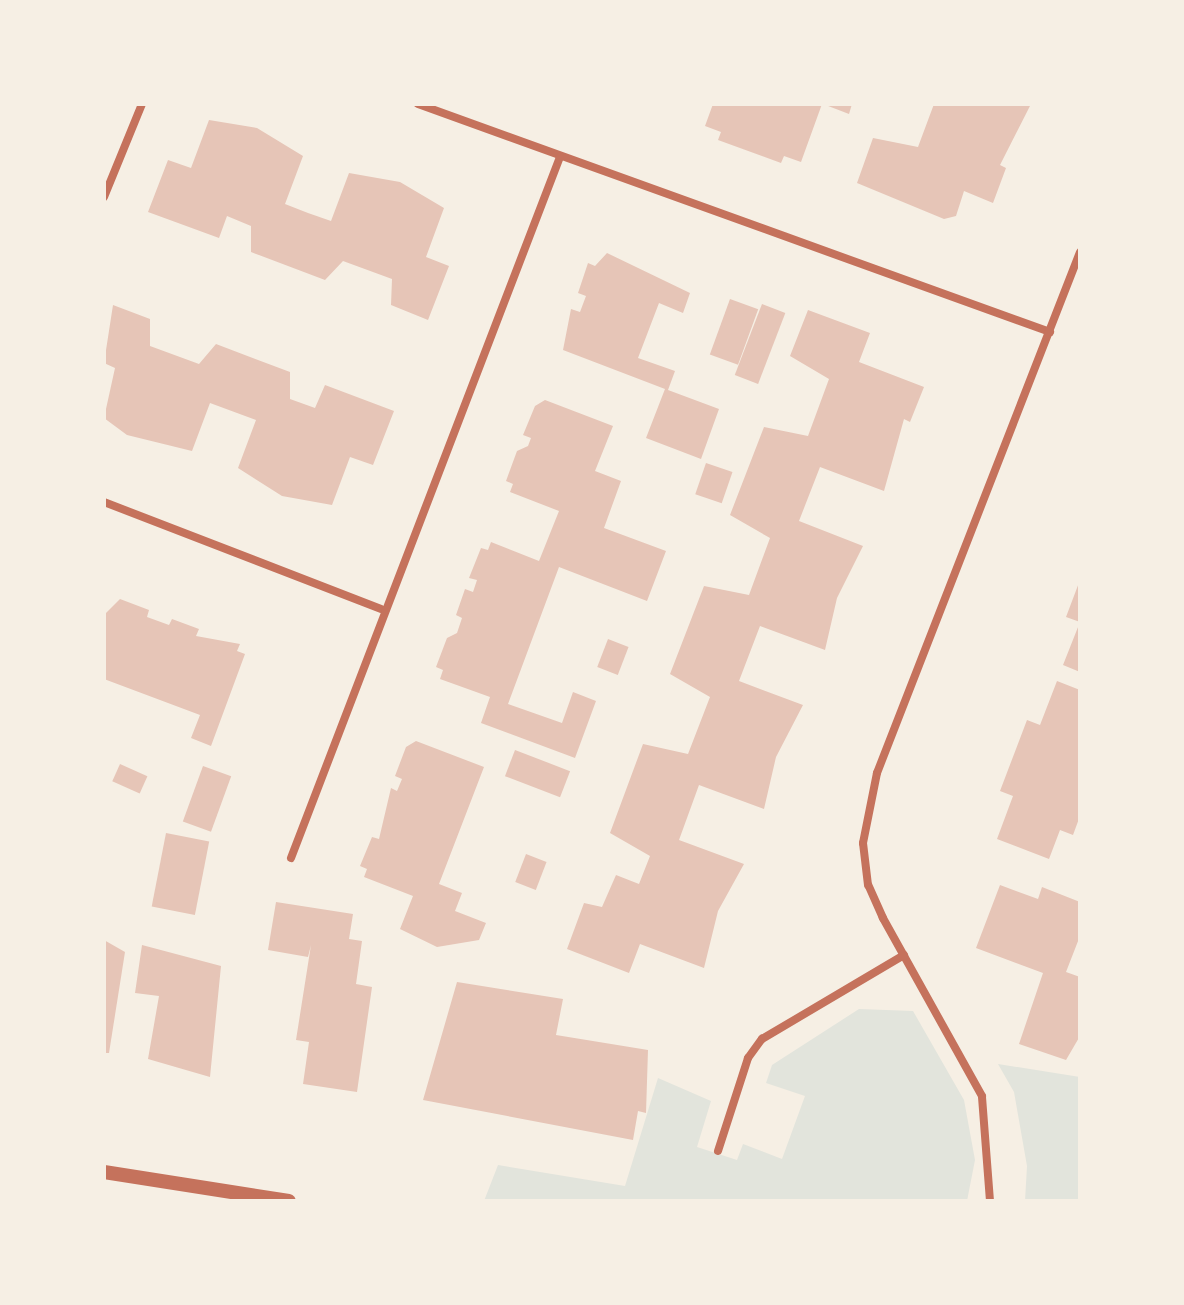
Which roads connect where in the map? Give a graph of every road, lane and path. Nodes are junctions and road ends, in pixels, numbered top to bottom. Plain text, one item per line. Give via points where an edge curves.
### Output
1 (142, 104) edge
2 (418, 104) edge
3 (560, 157) junction
4 (104, 197) edge
5 (1080, 252) edge
6 (1050, 332) junction
7 (104, 502) edge
8 (381, 609) junction
9 (291, 858) dead end
10 (904, 955) junction
11 (718, 1151) dead end
12 (104, 1172) edge
13 (289, 1201) edge
14 (990, 1201) edge

1 - 4 street
2 - 3 street
3 - 6 street
3 - 8 street
5 - 6 street
6 - 10 street via 868,802 868,885
7 - 8 street
8 - 9 street
10 - 11 street via 762,1039 748,1058
10 - 14 street via 982,1096
12 - 13 street

